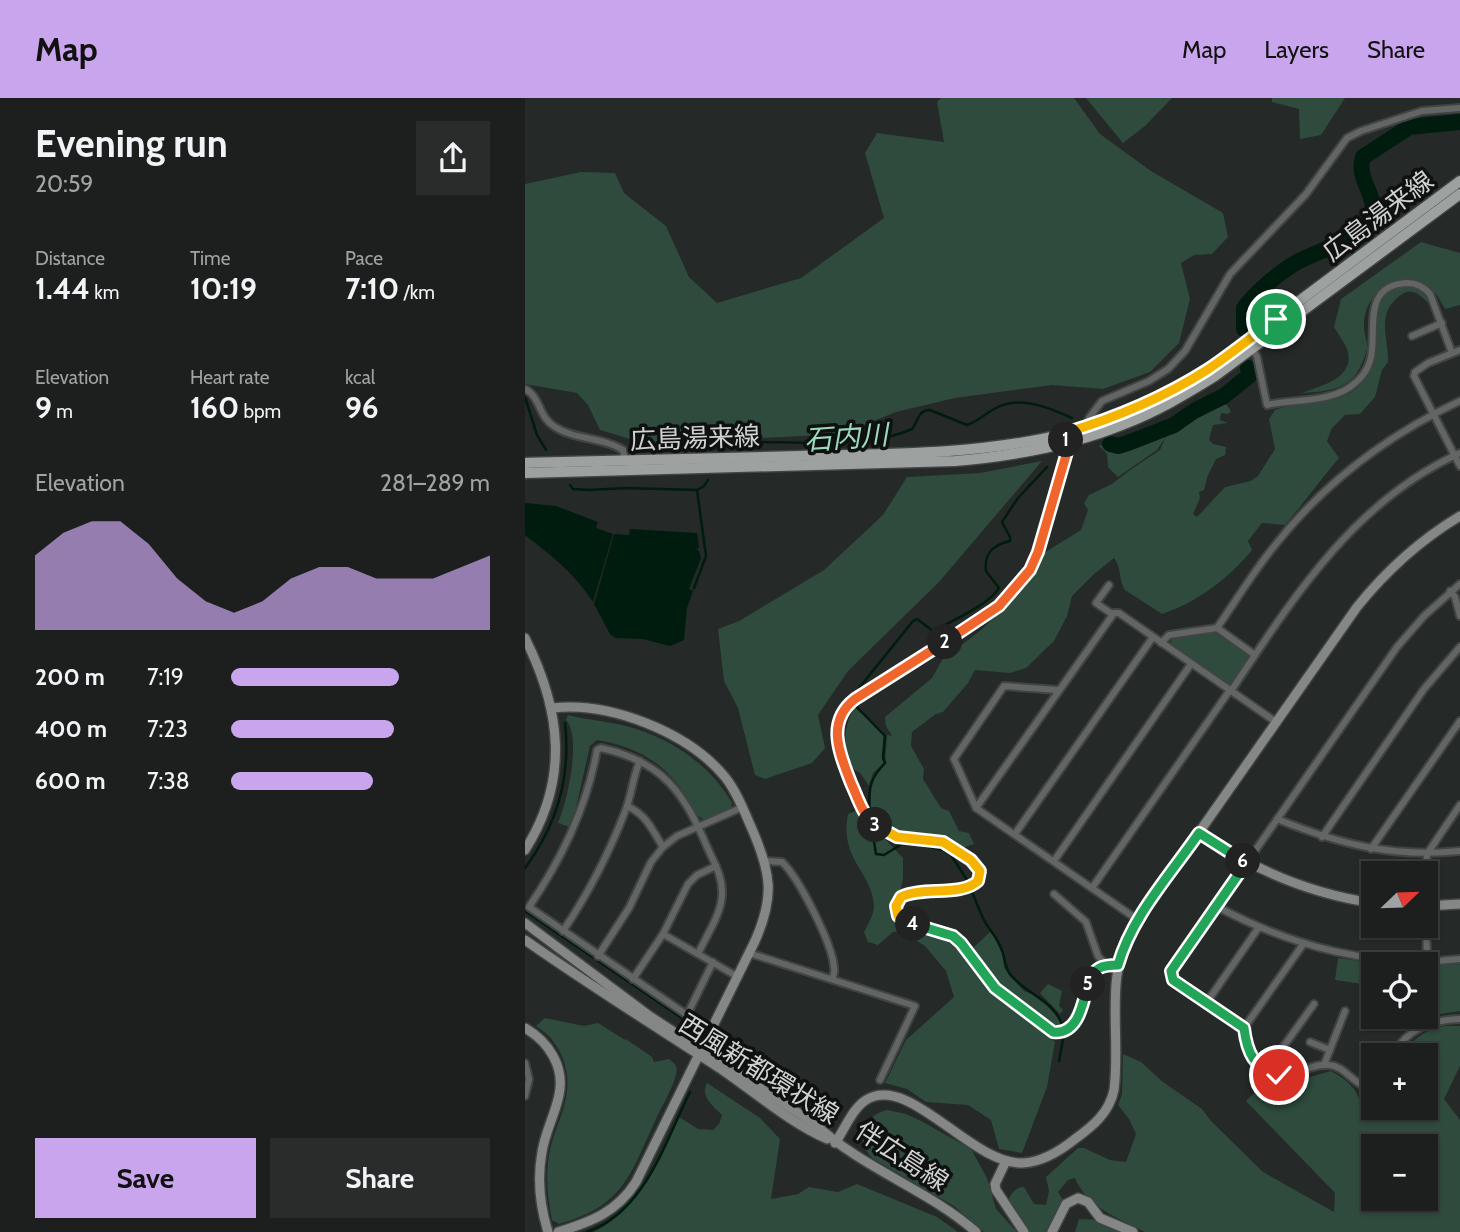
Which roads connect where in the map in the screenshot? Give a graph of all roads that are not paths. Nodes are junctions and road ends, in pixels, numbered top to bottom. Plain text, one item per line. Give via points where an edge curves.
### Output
1 (1460, 107) edge
2 (1460, 181) edge
3 (1460, 194) edge
4 (1441, 323) junction
5 (1412, 336) dead end
6 (1253, 349) junction
7 (1460, 350) edge
8 (1452, 353) junction
9 (525, 389) edge
10 (1460, 401) edge
11 (1433, 414) junction
12 (1092, 430) junction
13 (1066, 438) junction
14 (1457, 454) edge
15 (525, 463) edge
16 (625, 465) junction
17 (1460, 466) edge
18 (525, 473) edge
19 (1460, 516) edge
20 (1109, 584) dead end
21 (1460, 584) edge
22 (1450, 591) junction
23 (1112, 614) junction
24 (1460, 616) edge
25 (1217, 628) junction
26 (1153, 637) junction
27 (525, 638) edge
28 (1161, 643) junction
29 (1460, 647) edge
30 (1255, 655) junction
31 (1191, 664) junction
32 (1058, 690) junction
33 (1231, 691) junction
34 (552, 708) junction
35 (1460, 721) edge
36 (1276, 722) junction
37 (640, 761) junction
38 (1460, 805) edge
39 (627, 806) junction
40 (743, 807) junction
41 (976, 808) junction
42 (1277, 819) junction
43 (699, 826) junction
44 (1199, 833) junction
45 (1014, 834) junction
46 (1322, 837) junction
47 (663, 847) junction
48 (1371, 849) junction
49 (525, 850) edge
50 (1460, 851) edge
51 (1427, 854) junction
52 (765, 861) junction
53 (1053, 861) junction
54 (1427, 861) edge
55 (1247, 862) junction
56 (716, 866) junction
57 (1092, 888) junction
58 (1054, 894) dead end
59 (1361, 900) edge
60 (1460, 904) edge
61 (1439, 905) edge
62 (1216, 906) junction
63 (1138, 920) junction
64 (525, 923) edge
65 (1259, 927) junction
66 (563, 931) junction
67 (663, 934) junction
68 (525, 940) edge
69 (1304, 943) junction
70 (749, 953) junction
71 (698, 954) junction
72 (598, 956) junction
73 (1361, 956) edge
74 (1460, 959) edge
75 (1438, 960) edge
76 (713, 962) junction
77 (1106, 965) junction
78 (1118, 965) junction
79 (738, 976) junction
80 (633, 979) junction
81 (832, 979) junction
82 (1206, 1002) junction
83 (1314, 1004) dead end
84 (1345, 1011) dead end
85 (1460, 1019) edge
86 (525, 1028) edge
87 (1244, 1028) junction
88 (1310, 1042) dead end
89 (1402, 1043) edge
90 (1330, 1050) junction
91 (700, 1052) junction
92 (525, 1063) edge
93 (1324, 1065) junction
94 (1266, 1071) junction
95 (880, 1080) dead end
96 (1361, 1084) edge
97 (525, 1096) edge
98 (835, 1143) junction
99 (1006, 1161) junction
100 (548, 1232) edge
101 (558, 1232) edge
102 (976, 1232) edge
103 (1024, 1232) edge
104 (1052, 1232) edge
105 (1133, 1232) edge

1 - 12 street via 1422,111 1347,138 1306,194 1230,274 1185,351 1149,381 1102,401 1089,418
2 - 12 main road, 広島湯来線 via 1208,369
3 - 6 main road, 広島湯来線
4 - 5 street
4 - 6 street via 1432,297 1423,287 1398,284 1375,303 1371,358 1355,383 1338,394 1267,405
4 - 8 street
6 - 12 main road, 広島湯来線 via 1174,401 1124,424
7 - 8 street
8 - 11 street via 1415,372
9 - 16 street via 554,427 617,446 623,450
10 - 11 street
11 - 14 street
11 - 25 street via 1379,446 1317,497 1270,551
12 - 13 main road, 広島湯来線
13 - 16 main road, 広島湯来線 via 980,449
13 - 77 street via 1067,452 1030,570 987,615 855,699 838,726 839,750 869,820 897,837 949,845 978,867 979,878 971,887 904,895 897,903 901,919 953,936 995,988 1048,1030 1064,1032 1077,1018 1092,974
14 - 17 street
14 - 30 street via 1382,502 1335,546
15 - 16 main road, 広島湯来線
16 - 18 main road, 広島湯来線
19 - 36 street, 伴広島線 via 1409,552 1376,584
20 - 23 street via 1096,603
21 - 22 street
22 - 24 street
22 - 42 street via 1397,647
23 - 26 street via 1119,613
23 - 32 street
25 - 28 street via 1169,635
25 - 30 street
26 - 28 street
26 - 45 street
27 - 34 street
28 - 31 street
29 - 46 street via 1424,689
30 - 33 street
31 - 33 street
31 - 53 street
32 - 41 street
32 - 41 street via 1004,686 982,716 954,760
33 - 36 street
33 - 57 street
34 - 40 street via 612,713 656,727 712,764
34 - 49 street via 554,777 542,818
35 - 48 street
36 - 44 street, 伴広島線
37 - 39 street
37 - 43 street via 678,792
37 - 66 street via 617,751 597,751 588,790 562,853 529,907
38 - 51 street
39 - 47 street via 648,820
39 - 66 street via 598,877
40 - 43 street
40 - 52 street
41 - 45 street
42 - 46 street
42 - 55 street
43 - 47 street
43 - 56 street
44 - 55 street
44 - 63 street, 伴広島線
45 - 53 street
46 - 48 street
47 - 72 street
48 - 51 street
50 - 51 street
51 - 54 street
52 - 70 street via 768,904
52 - 81 street via 782,862 797,881 824,933 835,970
53 - 57 street
55 - 59 street via 1310,889
55 - 62 street
56 - 67 street via 688,884
56 - 71 street via 721,903
57 - 63 street
58 - 77 street via 1086,922
60 - 61 street
62 - 65 street
62 - 82 street via 1170,973 1173,980
63 - 78 street, 伴広島線
64 - 91 street, 西風新都環状線
65 - 69 street
65 - 82 street
66 - 72 street
67 - 71 street
67 - 80 street
68 - 91 street, 西風新都環状線 via 612,1000
69 - 73 street
69 - 87 street
70 - 79 street
70 - 81 street
71 - 76 street
72 - 80 street
74 - 75 street
76 - 79 street
76 - 80 street via 687,1015
77 - 78 street
78 - 99 street, 伴広島線 via 1114,1085 1107,1110 1048,1157 1023,1163
79 - 91 street
81 - 95 street via 915,1006
82 - 87 street
83 - 94 street
84 - 90 street
85 - 89 street via 1421,1027
86 - 100 street via 550,1049 560,1077 540,1166
87 - 94 street via 1251,1058
88 - 90 street
90 - 93 street
91 - 98 street, 西風新都環状線 via 815,1124
91 - 101 street via 630,1191 603,1215
92 - 97 street via 529,1079
93 - 94 street via 1286,1075
93 - 96 street via 1338,1067
98 - 99 street, 伴広島線 via 864,1102 893,1095
98 - 102 street, 伴広島線
99 - 103 street via 996,1190
104 - 105 street via 1066,1204 1078,1198 1104,1220

